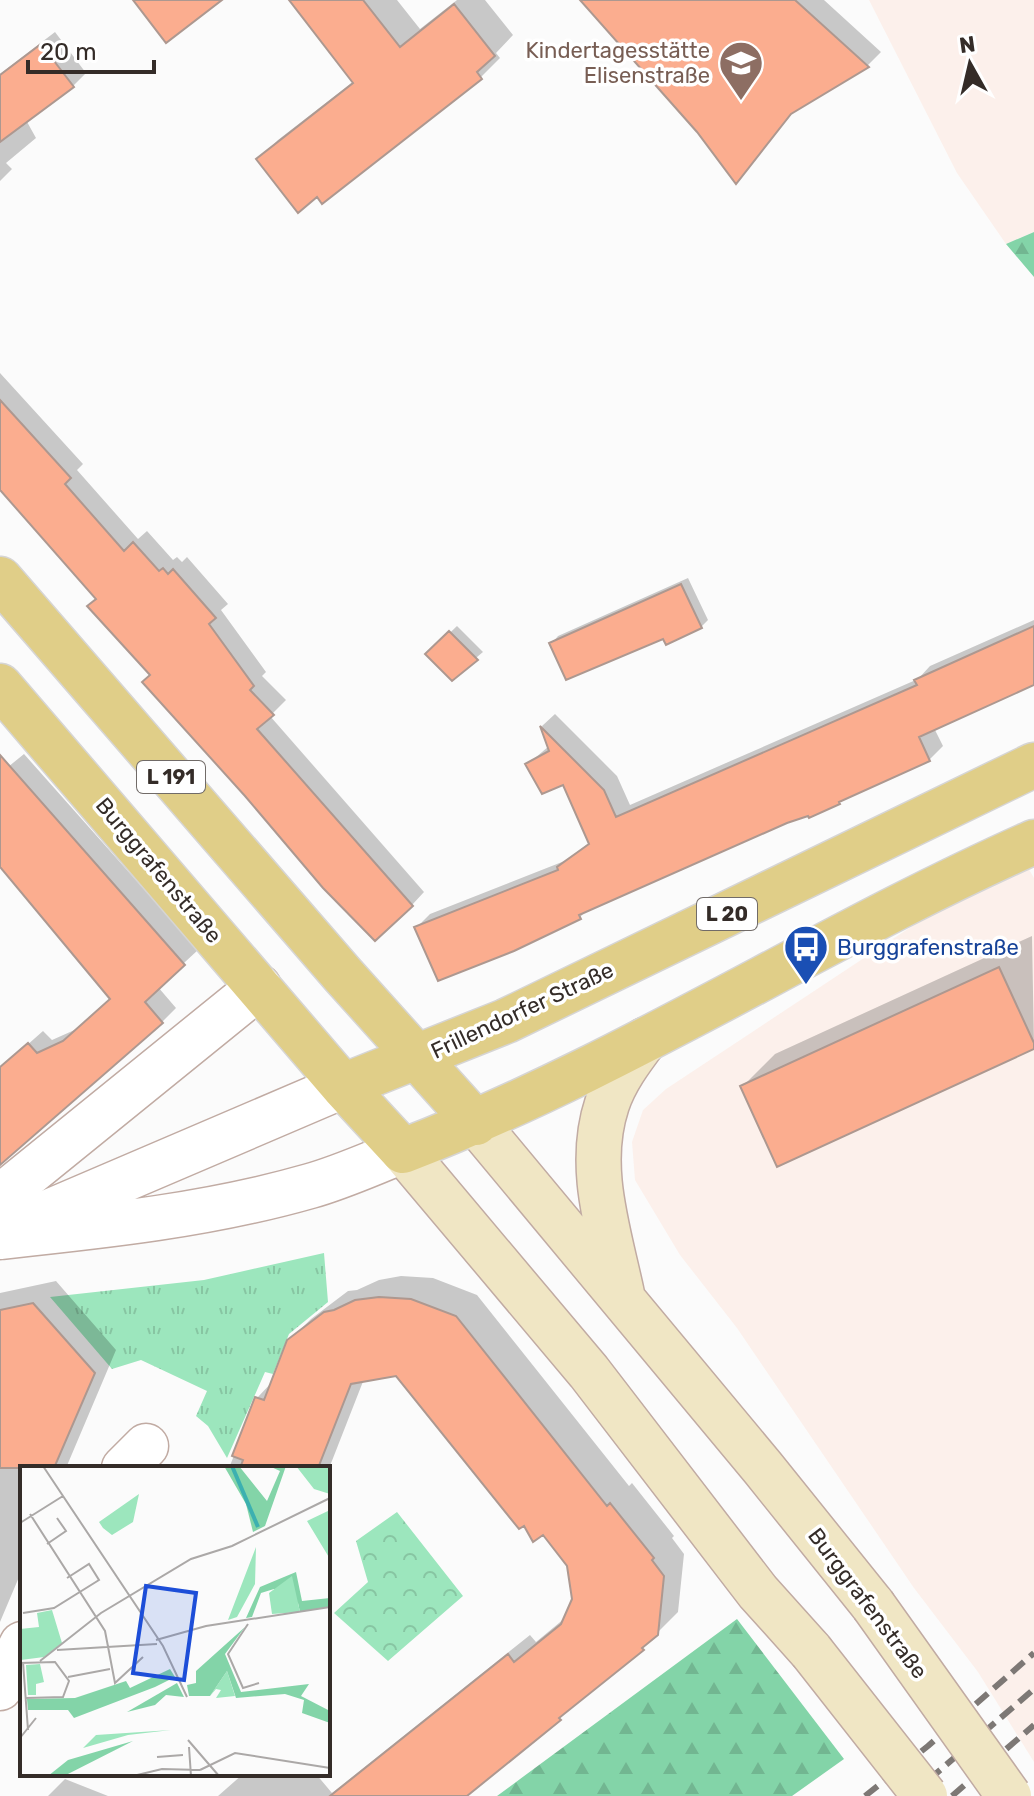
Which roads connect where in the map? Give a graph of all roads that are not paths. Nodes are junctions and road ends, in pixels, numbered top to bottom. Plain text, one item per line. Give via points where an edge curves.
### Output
1 (0, 579) edge
2 (0, 686) edge
3 (1034, 765) edge
4 (1034, 842) edge
5 (259, 987) junction
6 (645, 1040) junction
7 (419, 1057) junction
8 (343, 1086) junction
9 (476, 1123) junction
10 (403, 1151) junction
11 (0, 1197) edge
12 (0, 1235) edge
13 (623, 1300) junction
14 (20, 1648) edge
15 (0, 1688) edge
16 (925, 1796) edge
17 (1009, 1796) edge

1 - 7 main road, Burggrafenstraße / L 191
2 - 5 main road, Burggrafenstraße
3 - 7 main road, Frillendorfer Straße / L 20 via 506,1021
4 - 6 main road, Frillendorfer Straße
5 - 8 main road, Burggrafenstraße
5 - 11 street
6 - 9 main road, Frillendorfer Straße
6 - 13 main road via 607,1104 599,1142 599,1185
7 - 8 main road, Frillendorfer Straße / L 20
7 - 9 main road, Burggrafenstraße
8 - 10 main road, Burggrafenstraße
8 - 12 street, Frillendorfer Straße
9 - 10 main road, Frillendorfer Straße
9 - 13 main road, Burggrafenstraße
10 - 12 street, Frillendorfer Straße via 311,1186 149,1221
10 - 16 main road, Burggrafenstraße, bridge via 589,1372 758,1592
13 - 17 main road, Burggrafenstraße, bridge via 873,1605
14 - 15 street

